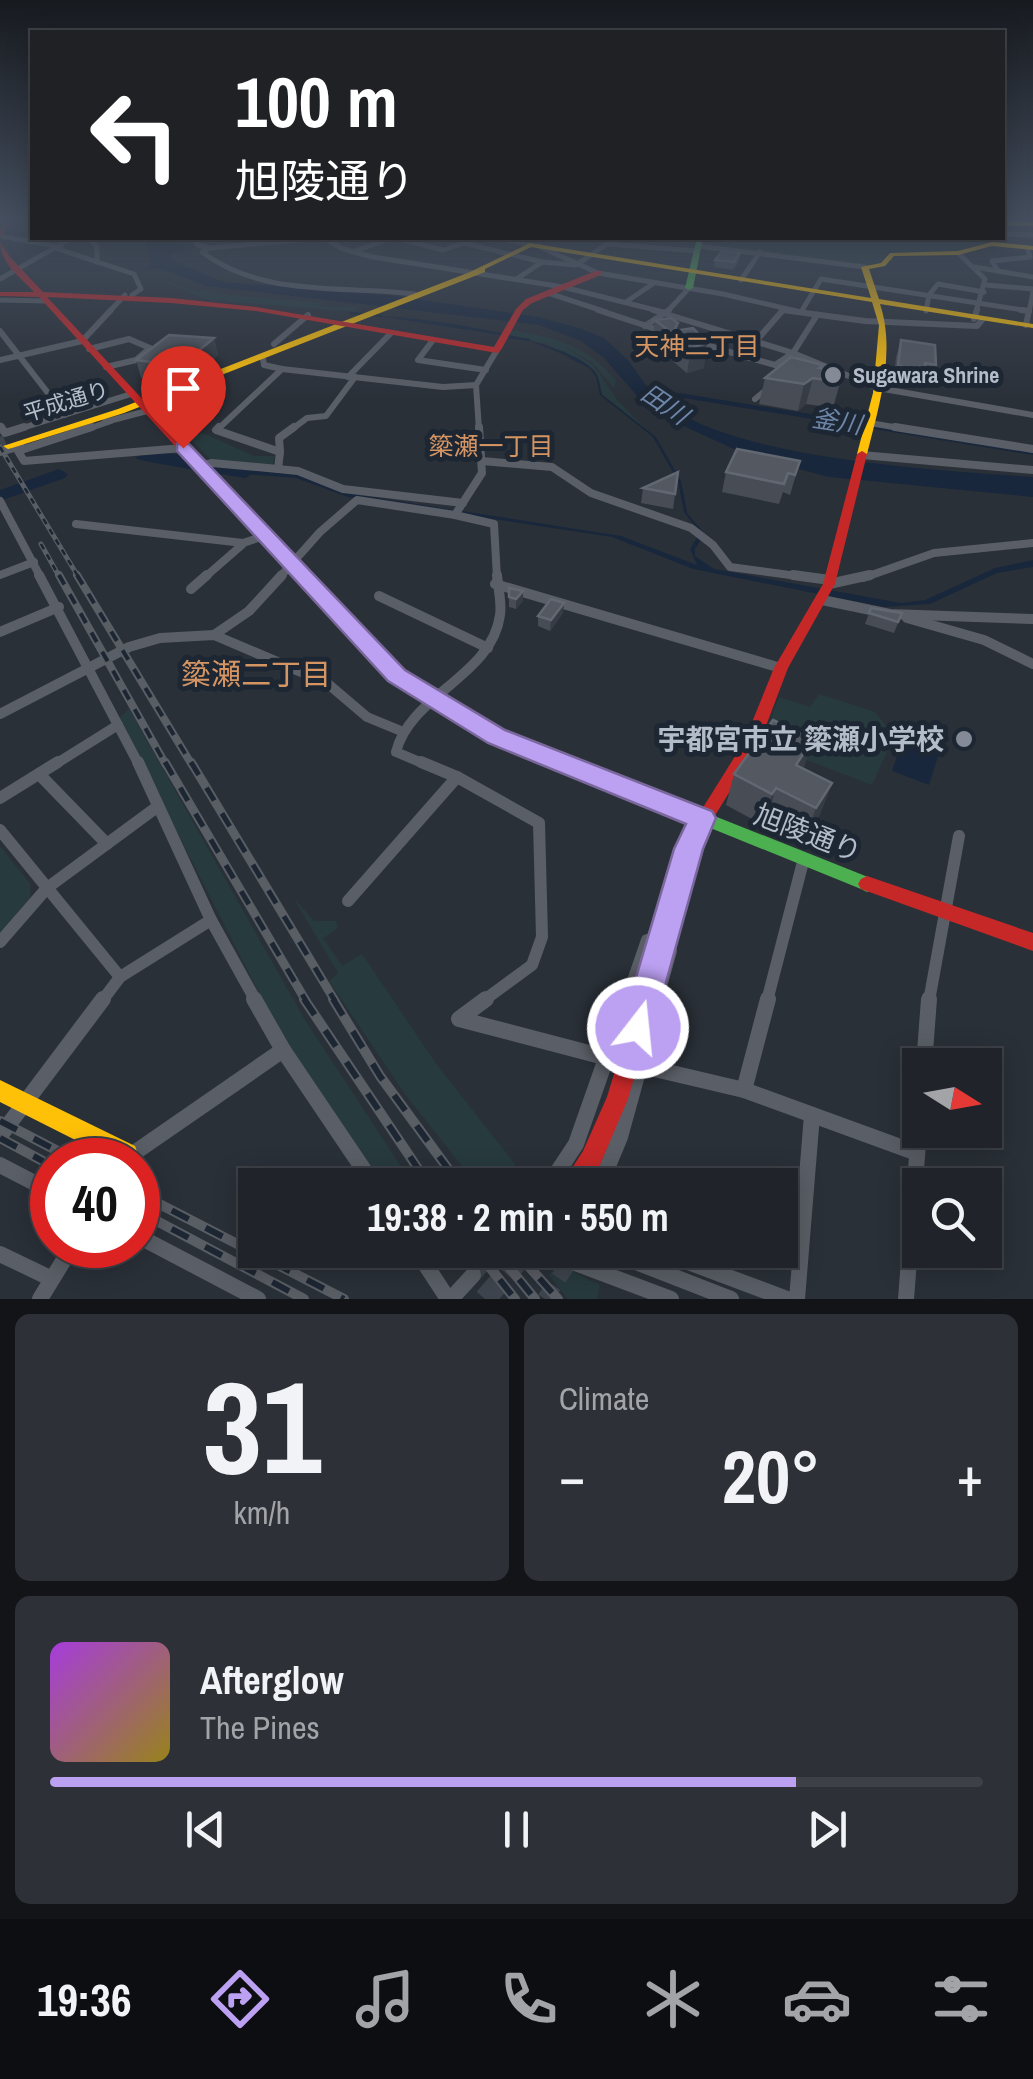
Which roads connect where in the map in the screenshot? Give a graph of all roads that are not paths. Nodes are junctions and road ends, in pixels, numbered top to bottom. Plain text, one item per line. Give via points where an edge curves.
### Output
1 (26, 279) edge
2 (134, 279) edge
3 (253, 279) edge
4 (456, 279) edge
5 (521, 279) edge
6 (583, 279) edge
7 (633, 279) edge
8 (692, 279) edge
9 (733, 279) edge
10 (868, 279) edge
11 (979, 279) edge
12 (741, 280) joint
13 (654, 282) junction
14 (563, 286) junction
15 (870, 287) junction
16 (690, 288) junction
17 (985, 288) junction
18 (1033, 290) edge
19 (812, 292) junction
20 (133, 293) junction
21 (548, 293) junction
22 (415, 294) junction
23 (929, 295) junction
24 (0, 297) edge
25 (44, 298) junction
26 (1032, 301) edge
27 (626, 302) junction
28 (876, 303) junction
29 (980, 303) junction
30 (784, 310) junction
31 (926, 311) junction
32 (666, 313) junction
33 (801, 313) junction
34 (817, 315) junction
35 (308, 316) junction
36 (978, 319) junction
37 (1030, 321) edge
38 (882, 322) junction
39 (341, 323) junction
40 (645, 326) junction
41 (0, 331) edge
42 (391, 333) junction
43 (678, 336) edge
44 (433, 340) junction
45 (694, 341) edge
46 (758, 342) junction
47 (274, 344) dead end
48 (85, 345) junction
49 (497, 350) junction
50 (792, 353) junction
51 (19, 356) junction
52 (743, 356) junction
53 (262, 359) dead end
54 (0, 360) edge
55 (775, 365) junction
56 (106, 367) junction
57 (790, 369) edge
58 (282, 370) junction
59 (486, 370) junction
60 (351, 377) junction
61 (778, 379) edge
62 (476, 385) junction
63 (878, 388) junction
64 (755, 399) dead end
65 (138, 401) junction
66 (65, 415) junction
67 (1033, 415) edge
68 (110, 421) junction
69 (870, 426) junction
70 (78, 432) junction
71 (3, 441) edge
72 (183, 448) junction
73 (1033, 449) edge
74 (280, 452) junction
75 (92, 454) junction
76 (862, 456) junction
77 (482, 461) junction
78 (200, 466) junction
79 (278, 469) junction
80 (1033, 470) edge
81 (0, 500) edge
82 (463, 504) junction
83 (455, 516) junction
84 (76, 524) dead end
85 (6, 525) edge
86 (264, 536) junction
87 (1033, 543) edge
88 (243, 544) junction
89 (34, 562) junction
90 (291, 564) junction
91 (0, 576) edge
92 (830, 582) junction
93 (495, 584) junction
94 (190, 589) dead end
95 (379, 596) dead end
96 (822, 600) junction
97 (59, 607) junction
98 (890, 614) junction
99 (1033, 619) edge
100 (0, 632) edge
101 (214, 635) junction
102 (488, 648) junction
103 (1033, 664) edge
104 (88, 665) junction
105 (781, 668) junction
106 (434, 701) junction
107 (0, 714) edge
108 (118, 725) junction
109 (401, 731) junction
110 (39, 774) junction
111 (457, 777) junction
112 (0, 798) edge
113 (157, 807) junction
114 (702, 818) junction
115 (0, 830) edge
116 (960, 836) dead end
117 (107, 844) junction
118 (804, 858) junction
119 (47, 888) junction
120 (348, 901) dead end
121 (942, 912) junction
122 (211, 920) junction
123 (662, 936) junction
124 (0, 942) edge
125 (1033, 942) edge
126 (120, 977) junction
127 (926, 1048) edge
128 (283, 1050) junction
129 (608, 1058) junction
130 (642, 1066) junction
131 (744, 1090) junction
132 (0, 1091) edge
133 (25, 1103) junction
134 (812, 1115) junction
135 (0, 1136) edge
136 (90, 1138) edge
137 (153, 1138) edge
138 (917, 1148) edge
139 (917, 1153) junction
140 (0, 1165) edge
141 (363, 1168) edge
142 (560, 1168) edge
143 (585, 1168) edge
144 (607, 1168) edge
145 (30, 1181) edge
146 (160, 1248) edge
147 (0, 1254) edge
148 (58, 1268) edge
149 (428, 1268) edge
150 (589, 1268) edge
151 (651, 1268) edge
152 (704, 1268) edge
153 (472, 1275) tunnel mouth
154 (52, 1278) junction
155 (40, 1299) edge
156 (258, 1299) edge
157 (450, 1299) edge
158 (671, 1299) edge
159 (732, 1299) edge
160 (787, 1299) edge
161 (798, 1299) edge
162 (906, 1299) edge

1 - 25 street, 旭陵通り
2 - 20 street
3 - 22 street
4 - 22 street, 平成通り
5 - 14 street
6 - 14 street
7 - 13 street
8 - 16 street
9 - 12 street
10 - 15 street
11 - 17 street
12 - 19 street
13 - 16 street
13 - 27 street
14 - 21 street
14 - 27 street
15 - 19 street via 821,279
15 - 23 street
15 - 28 street
16 - 30 street
16 - 32 street
17 - 18 street
17 - 23 street via 938,284
17 - 29 street
18 - 26 street
19 - 28 street
19 - 33 street
20 - 25 street
20 - 35 street
20 - 48 street
21 - 40 street
21 - 49 street via 519,310
22 - 39 street, 平成通り
23 - 29 street
23 - 31 street
24 - 25 street
25 - 48 street, 旭陵通り
26 - 37 street
27 - 32 street
28 - 31 street
28 - 38 street
29 - 36 street
29 - 37 street
30 - 33 street
30 - 46 street
31 - 36 street
32 - 40 street
32 - 46 street
33 - 34 street
34 - 38 street
34 - 50 street
35 - 39 street
35 - 47 street
36 - 37 street
36 - 38 street via 977,326
38 - 63 street
39 - 42 street
39 - 65 street, 平成通り
40 - 43 street
41 - 51 street
42 - 44 street
42 - 60 street
44 - 49 street
44 - 59 street via 418,360
45 - 52 street
46 - 50 street
46 - 52 street
48 - 51 street
48 - 56 street, 旭陵通り
48 - 56 street via 129,340 150,348 136,360
49 - 59 street
50 - 55 street
50 - 63 street
51 - 54 street
51 - 66 street
52 - 55 street
53 - 58 street
55 - 57 street
56 - 65 street, 旭陵通り
58 - 60 street
58 - 74 street via 216,430
59 - 62 street
60 - 62 street
60 - 74 street via 326,416 307,418 279,438
61 - 64 street
62 - 77 street
63 - 67 street
63 - 69 street
65 - 66 street
65 - 68 street
65 - 71 street, 平成通り
65 - 72 street, 旭陵通り
66 - 71 street via 4,434
68 - 70 street
68 - 71 street
69 - 73 street
69 - 76 street
70 - 75 street
70 - 75 street via 18,451 24,461
72 - 75 street
72 - 78 street, 旭陵通り
74 - 79 street
76 - 80 street
76 - 92 street
77 - 82 street
77 - 92 street via 552,467 566,484 651,509 717,545 730,567
78 - 79 street
78 - 86 street, 旭陵通り
79 - 82 street via 343,488
81 - 85 street
82 - 83 street
83 - 90 street via 357,500
83 - 93 street via 494,524
84 - 88 street
85 - 89 street
86 - 88 street
86 - 90 street, 旭陵通り
87 - 92 street via 934,552 847,583
88 - 94 street
89 - 91 street
89 - 97 street
90 - 101 street via 240,620
90 - 106 street, 旭陵通り via 380,661
92 - 96 street
93 - 102 street via 500,616
93 - 105 street
95 - 102 street
96 - 98 street
96 - 105 street
97 - 100 street
97 - 104 street
98 - 99 street
98 - 103 street via 984,640
101 - 104 street via 160,638
101 - 109 street via 326,684 367,717
102 - 106 street
104 - 107 street
104 - 108 street
105 - 114 street via 751,744
106 - 109 street
106 - 114 street, 旭陵通り via 522,748
108 - 110 street
108 - 113 street
109 - 111 street via 396,752
110 - 112 street
110 - 117 street
111 - 120 street
111 - 129 street via 539,824 542,938 532,965 460,1019
113 - 117 street
113 - 122 street
114 - 118 street, 旭陵通り
114 - 123 street
115 - 119 street
116 - 121 street
117 - 119 street
118 - 121 street, 旭陵通り
118 - 131 street
119 - 124 street
119 - 126 street
121 - 125 street, 旭陵通り
121 - 127 street
122 - 126 street
122 - 128 street
123 - 129 street via 647,940
123 - 130 street via 671,951
123 - 143 street via 616,1098
126 - 133 street
128 - 137 street
128 - 141 street
129 - 142 street
130 - 131 street
130 - 144 street
131 - 134 street
132 - 133 street
133 - 135 street
133 - 136 street
134 - 139 street
134 - 161 street
138 - 139 street
139 - 162 street
140 - 145 street
146 - 156 street
147 - 154 street
148 - 154 street
149 - 157 street
150 - 158 street
151 - 159 street
152 - 160 street
153 - 157 street
154 - 155 street

